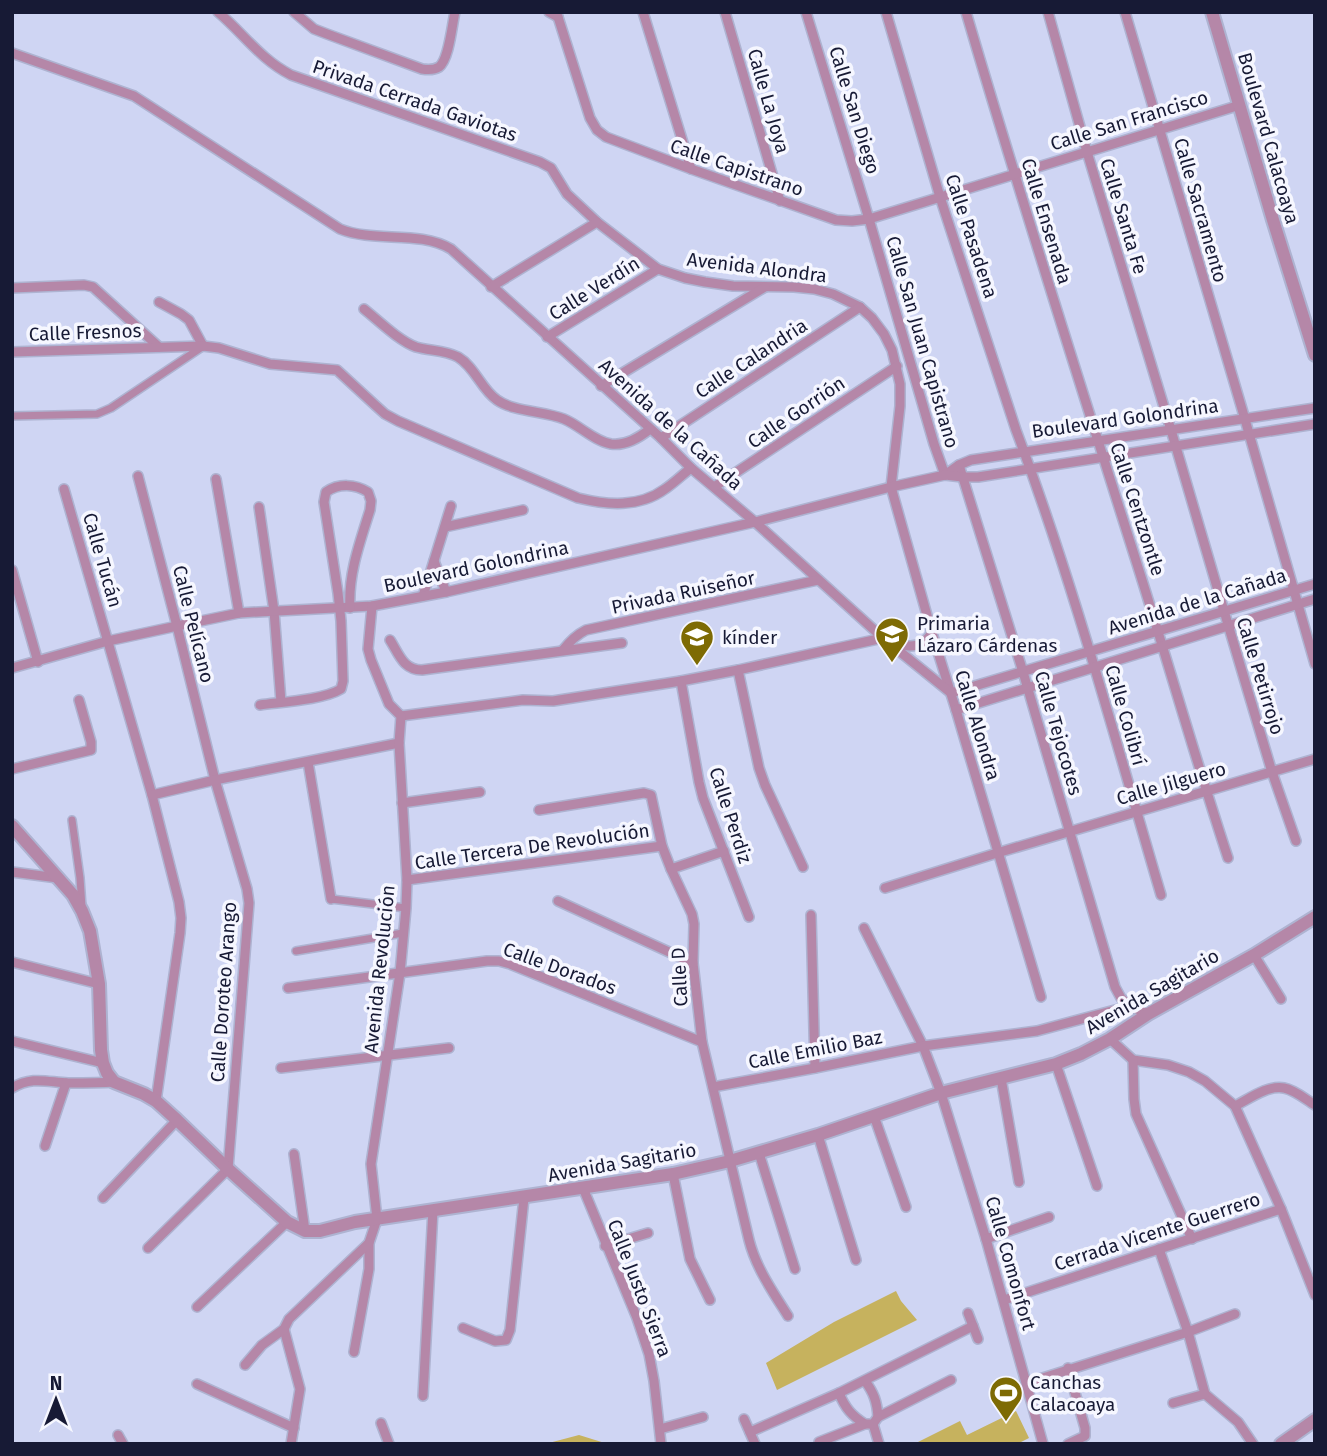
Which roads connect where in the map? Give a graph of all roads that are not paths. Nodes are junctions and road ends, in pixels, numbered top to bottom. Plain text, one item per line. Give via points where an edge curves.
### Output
1 (218, 12) edge
2 (294, 12) edge
3 (455, 12) edge
4 (643, 12) edge
5 (725, 12) edge
6 (806, 12) edge
7 (886, 12) edge
8 (966, 12) edge
9 (1048, 12) edge
10 (1125, 12) edge
11 (1212, 12) edge
12 (557, 14) edge
13 (12, 53) edge
14 (1240, 106) junction
15 (1159, 130) junction
16 (1087, 152) junction
17 (691, 169) junction
18 (1014, 174) junction
19 (940, 197) junction
20 (780, 201) junction
21 (869, 219) junction
22 (597, 222) junction
23 (659, 269) junction
24 (491, 287) junction
25 (765, 287) junction
26 (12, 288) edge
27 (159, 302) dead end
28 (860, 307) junction
29 (364, 309) dead end
30 (547, 337) junction
31 (203, 346) junction
32 (159, 347) junction
33 (12, 352) edge
34 (1315, 355) edge
35 (897, 366) junction
36 (601, 386) junction
37 (1315, 408) edge
38 (12, 416) edge
39 (1244, 419) junction
40 (1315, 424) edge
41 (650, 429) junction
42 (1171, 430) junction
43 (1249, 435) junction
44 (661, 438) junction
45 (1097, 440) junction
46 (1176, 446) junction
47 (1024, 451) junction
48 (1103, 457) junction
49 (959, 465) junction
50 (691, 468) junction
51 (1031, 468) junction
52 (945, 475) junction
53 (138, 476) dead end
54 (962, 477) junction
55 (216, 479) dead end
56 (715, 487) junction
57 (891, 487) junction
58 (64, 489) dead end
59 (452, 506) dead end
60 (259, 507) dead end
61 (523, 510) dead end
62 (755, 522) junction
63 (445, 527) junction
64 (434, 561) junction
65 (12, 570) edge
66 (818, 580) junction
67 (1315, 584) edge
68 (1293, 590) junction
69 (446, 592) junction
70 (423, 596) junction
71 (1315, 599) edge
72 (17, 601) edge
73 (1297, 605) junction
74 (372, 606) junction
75 (345, 608) junction
76 (274, 611) junction
77 (1223, 611) junction
78 (239, 613) junction
79 (177, 626) junction
80 (1228, 626) junction
81 (1158, 631) junction
82 (932, 633) junction
83 (883, 638) junction
84 (390, 640) dead end
85 (108, 641) junction
86 (622, 643) dead end
87 (1162, 646) junction
88 (563, 650) junction
89 (1090, 652) junction
90 (38, 662) junction
91 (1315, 664) edge
92 (1094, 667) junction
93 (12, 668) edge
94 (738, 670) junction
95 (1023, 672) junction
96 (681, 681) junction
97 (1027, 688) junction
98 (951, 693) junction
99 (79, 700) dead end
100 (281, 702) junction
101 (260, 705) dead end
102 (956, 710) junction
103 (401, 719) junction
104 (399, 743) junction
105 (1315, 759) edge
106 (308, 762) junction
107 (12, 769) edge
108 (1272, 772) junction
109 (215, 780) junction
110 (1206, 791) junction
111 (480, 792) dead end
112 (152, 796) junction
113 (402, 803) junction
114 (539, 810) dead end
115 (1136, 811) junction
116 (72, 820) dead end
117 (12, 826) edge
118 (1070, 831) junction
119 (1296, 841) dead end
120 (662, 846) junction
121 (723, 851) junction
122 (997, 852) junction
123 (1228, 858) dead end
124 (803, 867) dead end
125 (671, 869) junction
126 (12, 872) edge
127 (58, 878) junction
128 (407, 880) junction
129 (885, 888) dead end
130 (1161, 895) dead end
131 (331, 899) joint
132 (558, 901) dead end
133 (406, 908) junction
134 (82, 911) junction
135 (811, 915) dead end
136 (749, 917) dead end
137 (1315, 917) edge
138 (864, 928) dead end
139 (403, 933) junction
140 (296, 951) dead end
141 (1254, 955) junction
142 (12, 962) edge
143 (693, 963) junction
144 (400, 973) junction
145 (99, 984) junction
146 (288, 988) dead end
147 (1041, 997) dead end
148 (1281, 999) dead end
149 (1130, 1006) junction
150 (1148, 1014) junction
151 (1110, 1039) junction
152 (12, 1041) edge
153 (702, 1042) junction
154 (923, 1046) junction
155 (449, 1048) dead end
156 (388, 1055) junction
157 (1133, 1060) junction
158 (103, 1063) junction
159 (1056, 1064) junction
160 (281, 1068) dead end
161 (815, 1068) junction
162 (1001, 1078) junction
163 (114, 1082) junction
164 (66, 1083) junction
165 (713, 1087) junction
166 (12, 1088) edge
167 (941, 1093) junction
168 (156, 1101) junction
169 (1315, 1105) edge
170 (1235, 1106) junction
171 (874, 1116) junction
172 (177, 1120) junction
173 (818, 1135) junction
174 (45, 1146) dead end
175 (760, 1153) junction
176 (294, 1154) dead end
177 (730, 1161) junction
178 (228, 1169) junction
179 (673, 1174) junction
180 (1019, 1182) dead end
181 (1097, 1186) dead end
182 (583, 1188) junction
183 (103, 1198) dead end
184 (524, 1198) junction
185 (906, 1207) dead end
186 (1281, 1209) junction
187 (433, 1210) junction
188 (1049, 1217) dead end
189 (377, 1219) junction
190 (287, 1222) junction
191 (305, 1231) junction
192 (648, 1233) dead end
193 (986, 1238) junction
194 (1192, 1238) junction
195 (369, 1243) junction
196 (606, 1246) junction
197 (148, 1248) dead end
198 (1159, 1249) junction
199 (856, 1260) dead end
200 (795, 1269) dead end
201 (1315, 1269) edge
202 (1305, 1272) junction
203 (1315, 1295) edge
204 (709, 1300) dead end
205 (1004, 1300) junction
206 (197, 1307) dead end
207 (968, 1313) dead end
208 (1235, 1314) dead end
209 (788, 1316) dead end
210 (972, 1326) junction
211 (463, 1328) dead end
212 (284, 1329) junction
213 (1188, 1332) junction
214 (978, 1339) dead end
215 (354, 1352) dead end
216 (245, 1365) dead end
217 (1068, 1368) junction
218 (951, 1380) dead end
219 (865, 1381) junction
220 (1027, 1383) junction
221 (197, 1384) dead end
222 (839, 1393) junction
223 (1205, 1394) junction
224 (423, 1396) dead end
225 (1173, 1403) dead end
226 (703, 1417) dead end
227 (744, 1419) dead end
228 (1315, 1420) edge
229 (872, 1422) junction
230 (381, 1423) dead end
231 (294, 1428) junction
232 (660, 1429) junction
233 (750, 1432) junction
234 (819, 1442) edge
235 (291, 1444) edge
236 (389, 1444) edge
237 (661, 1444) edge
238 (755, 1444) edge
239 (879, 1444) edge
240 (1043, 1444) edge
241 (1068, 1444) edge
242 (1253, 1444) edge
243 (1281, 1444) edge

1 - 22 street, Privada Cerrada Gaviotas via 263,57 291,75 551,168 567,194
2 - 3 street via 314,29 432,70 441,66 445,57
4 - 17 street
5 - 20 street, Calle La Joya
6 - 21 street, Calle San Diego
7 - 19 street, Calle Pasadena
8 - 18 street, Calle Ensenada
9 - 16 street, Calle Santa Fe
10 - 15 street, Calle Sacramento
11 - 14 street, Boulevard Calacoaya
12 - 17 street, Calle Capistrano via 597,130
13 - 24 street, Avenida de la Cañada via 134,96 340,229 365,236 441,243
14 - 15 street, Calle San Francisco
14 - 34 street, Boulevard Calacoaya
15 - 16 street, Calle San Francisco
15 - 39 street, Calle Sacramento
16 - 18 street, Calle San Francisco
16 - 42 street, Calle Santa Fe
17 - 20 street, Calle Capistrano
18 - 19 street, Calle San Francisco
18 - 45 street, Calle Ensenada
19 - 21 street, Calle San Francisco
19 - 47 street, Calle Pasadena
20 - 21 street, Calle Capistrano via 836,220
21 - 52 street, Calle San Juan Capistrano
22 - 23 street, Avenida Alondra
22 - 24 street
23 - 25 street, Avenida Alondra via 705,282
23 - 30 street, Calle Verdín
24 - 30 street, Avenida de la Cañada
25 - 28 street, Avenida Alondra via 833,293
25 - 36 street
26 - 32 street via 93,287
27 - 31 street via 189,320
28 - 35 street, Avenida Alondra via 884,334
28 - 44 street, Calle Calandria
29 - 41 street via 407,342 458,357 500,402 567,420 611,444 636,440
30 - 36 street, Avenida de la Cañada
31 - 32 street, Calle Fresnos
31 - 38 street via 97,414
31 - 50 street, Calle Fresnos via 270,364 337,370 398,421 578,498 621,504 643,500 663,491
32 - 33 street, Calle Fresnos
35 - 56 street, Calle Gorrión
35 - 57 street, Avenida Alondra via 900,407
36 - 41 street, Avenida de la Cañada
37 - 39 street, Boulevard Golondrina
39 - 42 street, Boulevard Golondrina
39 - 43 street, Calle Sacramento
40 - 43 street, Boulevard Golondrina
41 - 44 street, Avenida de la Cañada
42 - 45 street, Boulevard Golondrina
42 - 46 street, Calle Petirrojo
43 - 46 street, Boulevard Golondrina
43 - 68 street, Calle Sacramento
44 - 50 street, Avenida de la Cañada
45 - 47 street, Boulevard Golondrina
45 - 48 street, Calle Centzontle
46 - 48 street, Boulevard Golondrina
46 - 77 street, Calle Petirrojo
47 - 49 street, Boulevard Golondrina
47 - 51 street, Calle Pasadena
48 - 51 street, Boulevard Golondrina
48 - 81 street, Calle Centzontle
49 - 52 street, Boulevard Golondrina
49 - 54 street, Calle Tejocotes
50 - 56 street, Avenida de la Cañada
51 - 54 street, Boulevard Golondrina
51 - 89 street, Calle Colibrí
52 - 54 street, Boulevard Golondrina
52 - 57 street, Boulevard Golondrina
53 - 79 street, Calle Pelícano
54 - 95 street, Calle Tejocotes
55 - 78 street
56 - 62 street, Avenida de la Cañada
57 - 62 street, Boulevard Golondrina
57 - 82 street, Calle Alondra
58 - 85 street, Calle Tucán
59 - 63 street
60 - 76 street
61 - 63 street
62 - 66 street, Avenida de la Cañada
62 - 69 street, Boulevard Golondrina
63 - 64 street
64 - 69 street
64 - 70 street
65 - 72 street
66 - 83 street, Avenida de la Cañada
66 - 88 street, Privada Ruiseñor via 586,630
67 - 68 street, Avenida de la Cañada
68 - 73 street, Calle Sacramento
68 - 77 street, Avenida de la Cañada
69 - 70 street, Boulevard Golondrina
70 - 74 street, Boulevard Golondrina
71 - 73 street, Avenida de la Cañada
72 - 90 street
73 - 80 street, Avenida de la Cañada
73 - 91 street, Calle Sacramento
74 - 75 street, Boulevard Golondrina
74 - 103 street via 368,649 389,704
75 - 75 street via 371,501 360,487 343,486 326,492 324,502
75 - 76 street, Boulevard Golondrina
75 - 100 street via 341,689
76 - 78 street, Boulevard Golondrina
76 - 100 street
77 - 80 street, Calle Petirrojo
77 - 81 street, Avenida de la Cañada
78 - 79 street, Boulevard Golondrina
79 - 85 street, Boulevard Golondrina
79 - 109 street, Calle Pelícano
80 - 87 street, Avenida de la Cañada
80 - 108 street, Calle Petirrojo
81 - 87 street, Calle Centzontle
81 - 89 street, Avenida de la Cañada
82 - 83 street via 916,646
82 - 98 street, Calle Alondra
83 - 94 street
83 - 98 street, Avenida de la Cañada
84 - 88 street via 412,670
85 - 90 street, Boulevard Golondrina
85 - 112 street, Calle Tucán
86 - 88 street
87 - 92 street, Avenida de la Cañada
87 - 110 street, Calle Centzontle
89 - 92 street, Calle Colibrí
89 - 95 street, Avenida de la Cañada
90 - 93 street, Boulevard Golondrina
92 - 97 street, Avenida de la Cañada
92 - 115 street, Calle Colibrí
94 - 96 street
94 - 124 street via 759,768
95 - 97 street, Calle Tejocotes
95 - 98 street, Avenida de la Cañada
96 - 103 street
96 - 121 street, Calle Perdiz via 699,782
97 - 102 street, Avenida de la Cañada
97 - 118 street, Calle Tejocotes
98 - 102 street, Calle Alondra
99 - 107 street via 91,750
100 - 101 street
102 - 122 street, Calle Alondra
103 - 104 street, Avenida Revolución
104 - 106 street
104 - 113 street, Avenida Revolución
105 - 108 street, Calle Jilguero
106 - 109 street
106 - 131 street
108 - 110 street, Calle Jilguero
108 - 119 street, Calle Petirrojo
109 - 112 street
109 - 178 street, Calle Doroteo Arango via 248,903
110 - 115 street, Calle Jilguero
110 - 123 street, Calle Centzontle
111 - 113 street
112 - 168 street, Calle Tucán via 181,918
113 - 128 street, Avenida Revolución
114 - 120 street, Calle D via 651,795
115 - 118 street, Calle Jilguero
115 - 130 street, Calle Colibrí
116 - 134 street
117 - 127 street
118 - 122 street, Calle Jilguero
118 - 149 street, Calle Tejocotes via 1115,987
120 - 125 street, Calle D
120 - 128 street, Calle Tercera De Revolución
121 - 125 street
121 - 136 street, Calle Perdiz
122 - 129 street, Calle Jilguero
122 - 147 street, Calle Alondra
125 - 143 street, Calle D via 692,914
126 - 127 street
127 - 134 street
128 - 133 street, Avenida Revolución
131 - 133 street
132 - 143 street
133 - 139 street, Avenida Revolución
134 - 145 street
135 - 161 street
137 - 141 street, Avenida Sagitario
138 - 154 street, Calle Comonfort
139 - 140 street
139 - 144 street, Avenida Revolución
141 - 148 street
141 - 150 street, Avenida Sagitario
142 - 145 street
143 - 153 street, Calle D
144 - 146 street, Calle Dorados
144 - 153 street, Calle Dorados via 499,961
144 - 156 street, Avenida Revolución
145 - 158 street
149 - 150 street
149 - 154 street, Calle Emilio Baz via 1037,1031
150 - 151 street, Avenida Sagitario
151 - 157 street
151 - 159 street, Avenida Sagitario
152 - 158 street
153 - 165 street, Calle D
154 - 161 street, Calle Emilio Baz
154 - 167 street, Calle Comonfort
155 - 156 street
156 - 160 street
156 - 189 street, Avenida Revolución via 371,1164
157 - 170 street via 1189,1072
157 - 194 street via 1136,1114
158 - 163 street
159 - 162 street, Avenida Sagitario
159 - 181 street
161 - 165 street, Calle Emilio Baz
162 - 167 street, Avenida Sagitario
162 - 180 street
163 - 164 street
163 - 168 street
164 - 166 street via 36,1080
164 - 174 street
165 - 177 street, Calle D
167 - 171 street, Avenida Sagitario
167 - 193 street, Calle Comonfort
168 - 172 street
169 - 170 street via 1276,1088
170 - 186 street
171 - 173 street, Avenida Sagitario
171 - 185 street
172 - 178 street
172 - 183 street
173 - 175 street, Avenida Sagitario
173 - 199 street
175 - 177 street, Avenida Sagitario
175 - 200 street
176 - 191 street
177 - 179 street, Avenida Sagitario
177 - 209 street, Calle D via 753,1256
178 - 190 street
178 - 197 street
179 - 182 street, Avenida Sagitario
179 - 204 street via 690,1259
182 - 184 street, Avenida Sagitario
182 - 196 street, Calle Justo Sierra
184 - 187 street, Avenida Sagitario
184 - 211 street via 506,1340 495,1341
186 - 194 street, Cerrada Vicente Guerrero
186 - 202 street
187 - 189 street, Avenida Sagitario
187 - 224 street
188 - 193 street
189 - 191 street, Avenida Sagitario
189 - 195 street
190 - 191 street
190 - 206 street
192 - 196 street
193 - 205 street, Calle Comonfort
194 - 198 street, Cerrada Vicente Guerrero
195 - 212 street
195 - 215 street via 369,1269
196 - 232 street, Calle Justo Sierra via 649,1354
198 - 205 street, Cerrada Vicente Guerrero
198 - 213 street
201 - 202 street
202 - 203 street
205 - 220 street, Calle Comonfort
207 - 210 street
208 - 213 street
210 - 214 street
210 - 219 street
212 - 216 street
212 - 231 street via 300,1389
213 - 217 street
213 - 223 street
217 - 220 street
217 - 241 street via 1085,1436
218 - 229 street
219 - 222 street
219 - 229 street via 877,1404
220 - 240 street, Calle Comonfort
221 - 231 street
222 - 229 street via 853,1417
222 - 233 street
223 - 225 street
223 - 242 street via 1238,1422
226 - 232 street
227 - 233 street
228 - 243 street
229 - 234 street
229 - 239 street
230 - 236 street
231 - 235 street
232 - 237 street, Calle Justo Sierra
233 - 238 street

